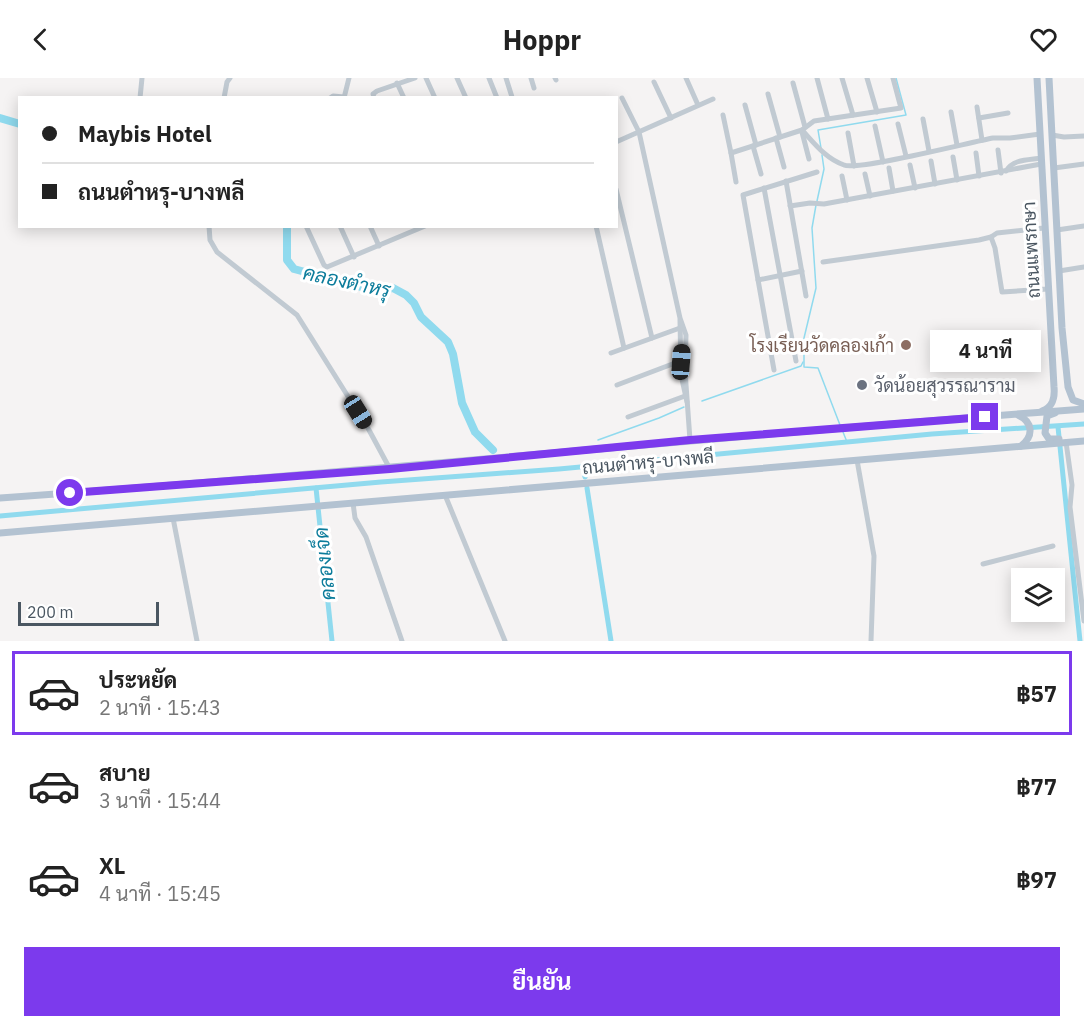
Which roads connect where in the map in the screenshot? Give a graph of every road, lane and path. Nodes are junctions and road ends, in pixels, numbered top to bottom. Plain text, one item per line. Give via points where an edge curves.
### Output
1 (142, 78) edge
2 (230, 78) edge
3 (349, 78) edge
4 (415, 78) edge
5 (426, 78) edge
6 (457, 78) edge
7 (489, 78) edge
8 (506, 78) edge
9 (531, 78) edge
10 (686, 78) edge
11 (817, 78) edge
12 (842, 78) edge
13 (867, 78) edge
14 (893, 78) edge
15 (1037, 78) edge
16 (1049, 78) edge
17 (654, 82) dead end
18 (397, 83) junction
19 (793, 83) dead end
20 (534, 88) dead end
21 (768, 94) dead end
22 (141, 96) edge
23 (224, 96) edge
24 (345, 96) edge
25 (374, 96) edge
26 (403, 96) edge
27 (434, 96) edge
28 (465, 96) edge
29 (496, 96) edge
30 (512, 96) edge
31 (622, 98) dead end
32 (713, 99) dead end
33 (698, 105) junction
34 (745, 105) dead end
35 (977, 107) dead end
36 (877, 112) junction
37 (951, 112) dead end
38 (1008, 113) dead end
39 (723, 115) dead end
40 (853, 115) junction
41 (670, 118) junction
42 (979, 118) junction
43 (828, 119) junction
44 (923, 119) dead end
45 (898, 124) dead end
46 (875, 126) dead end
47 (803, 129) junction
48 (639, 132) junction
49 (848, 133) dead end
50 (1040, 134) junction
51 (1052, 135) junction
52 (1084, 136) edge
53 (778, 138) junction
54 (982, 140) junction
55 (618, 141) edge
56 (755, 145) junction
57 (957, 145) junction
58 (998, 150) dead end
59 (929, 151) junction
60 (730, 153) junction
61 (976, 153) dead end
62 (906, 156) junction
63 (953, 157) dead end
64 (809, 159) dead end
65 (931, 161) dead end
66 (1041, 161) junction
67 (883, 162) junction
68 (1084, 164) edge
69 (910, 165) dead end
70 (854, 166) junction
71 (784, 167) dead end
72 (889, 168) dead end
73 (1054, 168) junction
74 (817, 172) dead end
75 (1004, 172) junction
76 (761, 174) dead end
77 (866, 174) dead end
78 (842, 176) dead end
79 (979, 176) junction
80 (957, 180) junction
81 (786, 181) junction
82 (736, 182) dead end
83 (935, 184) junction
84 (765, 188) junction
85 (915, 188) junction
86 (893, 192) junction
87 (870, 196) junction
88 (618, 197) edge
89 (847, 200) junction
90 (790, 206) junction
91 (1084, 226) edge
92 (209, 228) edge
93 (307, 228) edge
94 (341, 228) edge
95 (371, 228) edge
96 (402, 228) edge
97 (419, 228) edge
98 (596, 228) edge
99 (1044, 228) junction
100 (1057, 230) junction
101 (405, 234) junction
102 (991, 237) junction
103 (379, 246) junction
104 (354, 257) junction
105 (823, 262) dead end
106 (1084, 267) edge
107 (802, 271) junction
108 (1059, 271) junction
109 (781, 276) junction
110 (758, 280) junction
111 (1048, 289) junction
112 (806, 296) dead end
113 (682, 327) junction
114 (652, 338) junction
115 (624, 348) junction
116 (611, 353) dead end
117 (683, 360) junction
118 (796, 361) dead end
119 (774, 370) dead end
120 (617, 385) dead end
121 (1054, 387) junction
122 (1068, 387) junction
123 (686, 396) junction
124 (1084, 404) edge
125 (1084, 410) edge
126 (1040, 412) junction
127 (1016, 414) junction
128 (627, 417) dead end
129 (690, 440) junction
130 (1084, 440) edge
131 (1065, 441) junction
132 (1054, 442) junction
133 (1019, 447) junction
134 (857, 460) junction
135 (390, 469) junction
136 (445, 495) junction
137 (0, 498) edge
138 (353, 503) junction
139 (173, 518) junction
140 (0, 533) edge
141 (1053, 546) dead end
142 (983, 564) dead end
143 (1084, 621) edge
144 (197, 641) edge
145 (402, 641) edge
146 (505, 641) edge
147 (871, 641) edge

1 - 22 street
2 - 23 street
3 - 24 street
4 - 18 street
5 - 27 street
6 - 28 street
7 - 29 street
8 - 30 street
9 - 20 street
10 - 33 street
11 - 43 street
12 - 40 street
13 - 36 street
14 - 36 street via 901,108
15 - 50 main road, ถนนแพรกษา
16 - 51 main road, ถนนแพรกษา
17 - 41 street
18 - 25 street via 374,92
18 - 26 street
19 - 47 street
21 - 53 street
31 - 48 street
32 - 33 street
33 - 41 street
34 - 56 street
35 - 42 street
36 - 40 street
37 - 57 street
38 - 42 street
39 - 60 street
40 - 43 street
41 - 48 street
42 - 54 street
43 - 47 street via 814,121
44 - 59 street
45 - 62 street
46 - 67 street
47 - 53 street
47 - 64 street
47 - 70 street via 824,153 846,167
48 - 55 street
48 - 113 street
49 - 70 street
50 - 54 street
50 - 66 main road, ถนนแพรกษา
51 - 52 street
51 - 73 main road, ถนนแพรกษา
53 - 56 street
53 - 71 street
54 - 57 street
56 - 60 street
56 - 76 street
57 - 59 street
58 - 75 street
59 - 62 street
60 - 82 street
61 - 79 street
62 - 67 street
63 - 80 street
65 - 83 street
66 - 75 street
66 - 99 main road, ถนนแพรกษา
67 - 70 street
68 - 73 street
69 - 85 street
72 - 86 street
73 - 100 main road, ถนนแพรกษา
74 - 81 street
75 - 79 street
77 - 87 street
78 - 89 street
79 - 80 street
80 - 83 street
81 - 84 street
81 - 90 street
83 - 85 street
84 - 109 street
84 - 110 street via 743,195
85 - 86 street
86 - 87 street
87 - 89 street
88 - 114 street
89 - 90 street
90 - 107 street
91 - 100 street
92 - 135 street via 217,252 297,315
93 - 104 street via 327,267
94 - 104 street
95 - 103 street
96 - 101 street
97 - 101 street
98 - 115 street
99 - 102 street
99 - 111 main road, ถนนแพรกษา
100 - 108 main road, ถนนแพรกษา
101 - 103 street
102 - 105 street
102 - 111 street via 1002,292
103 - 104 street
106 - 108 street
107 - 109 street
107 - 112 street
108 - 122 main road, ถนนแพรกษา
109 - 110 street
109 - 118 street
110 - 119 street
111 - 121 main road, ถนนแพรกษา
113 - 114 street
113 - 117 street
114 - 115 street
115 - 116 street
117 - 120 street
117 - 123 street
121 - 122 main road
121 - 126 main road via 1052,403
122 - 124 main road via 1073,400
123 - 128 street
123 - 129 street
125 - 126 main road, ถนนตำหรุ-บางพลี
125 - 132 main road via 1047,417 1046,435
126 - 127 main road, ถนนตำหรุ-บางพลี
127 - 129 main road, ถนนตำหรุ-บางพลี
127 - 133 main road via 1026,419 1030,428 1029,437
129 - 135 main road, ถนนตำหรุ-บางพลี
130 - 131 main road, ถนนตำหรุ-บางพลี
131 - 132 main road, ถนนตำหรุ-บางพลี
131 - 143 street
132 - 133 main road, ถนนตำหรุ-บางพลี
133 - 134 main road, ถนนตำหรุ-บางพลี
134 - 136 main road, ถนนตำหรุ-บางพลี
134 - 147 street via 874,556
135 - 137 main road, ถนนตำหรุ-บางพลี
136 - 138 main road, ถนนตำหรุ-บางพลี
136 - 146 street
138 - 139 main road, ถนนตำหรุ-บางพลี
138 - 145 street via 355,518 366,537
139 - 140 main road, ถนนตำหรุ-บางพลี
139 - 144 street
141 - 142 street

